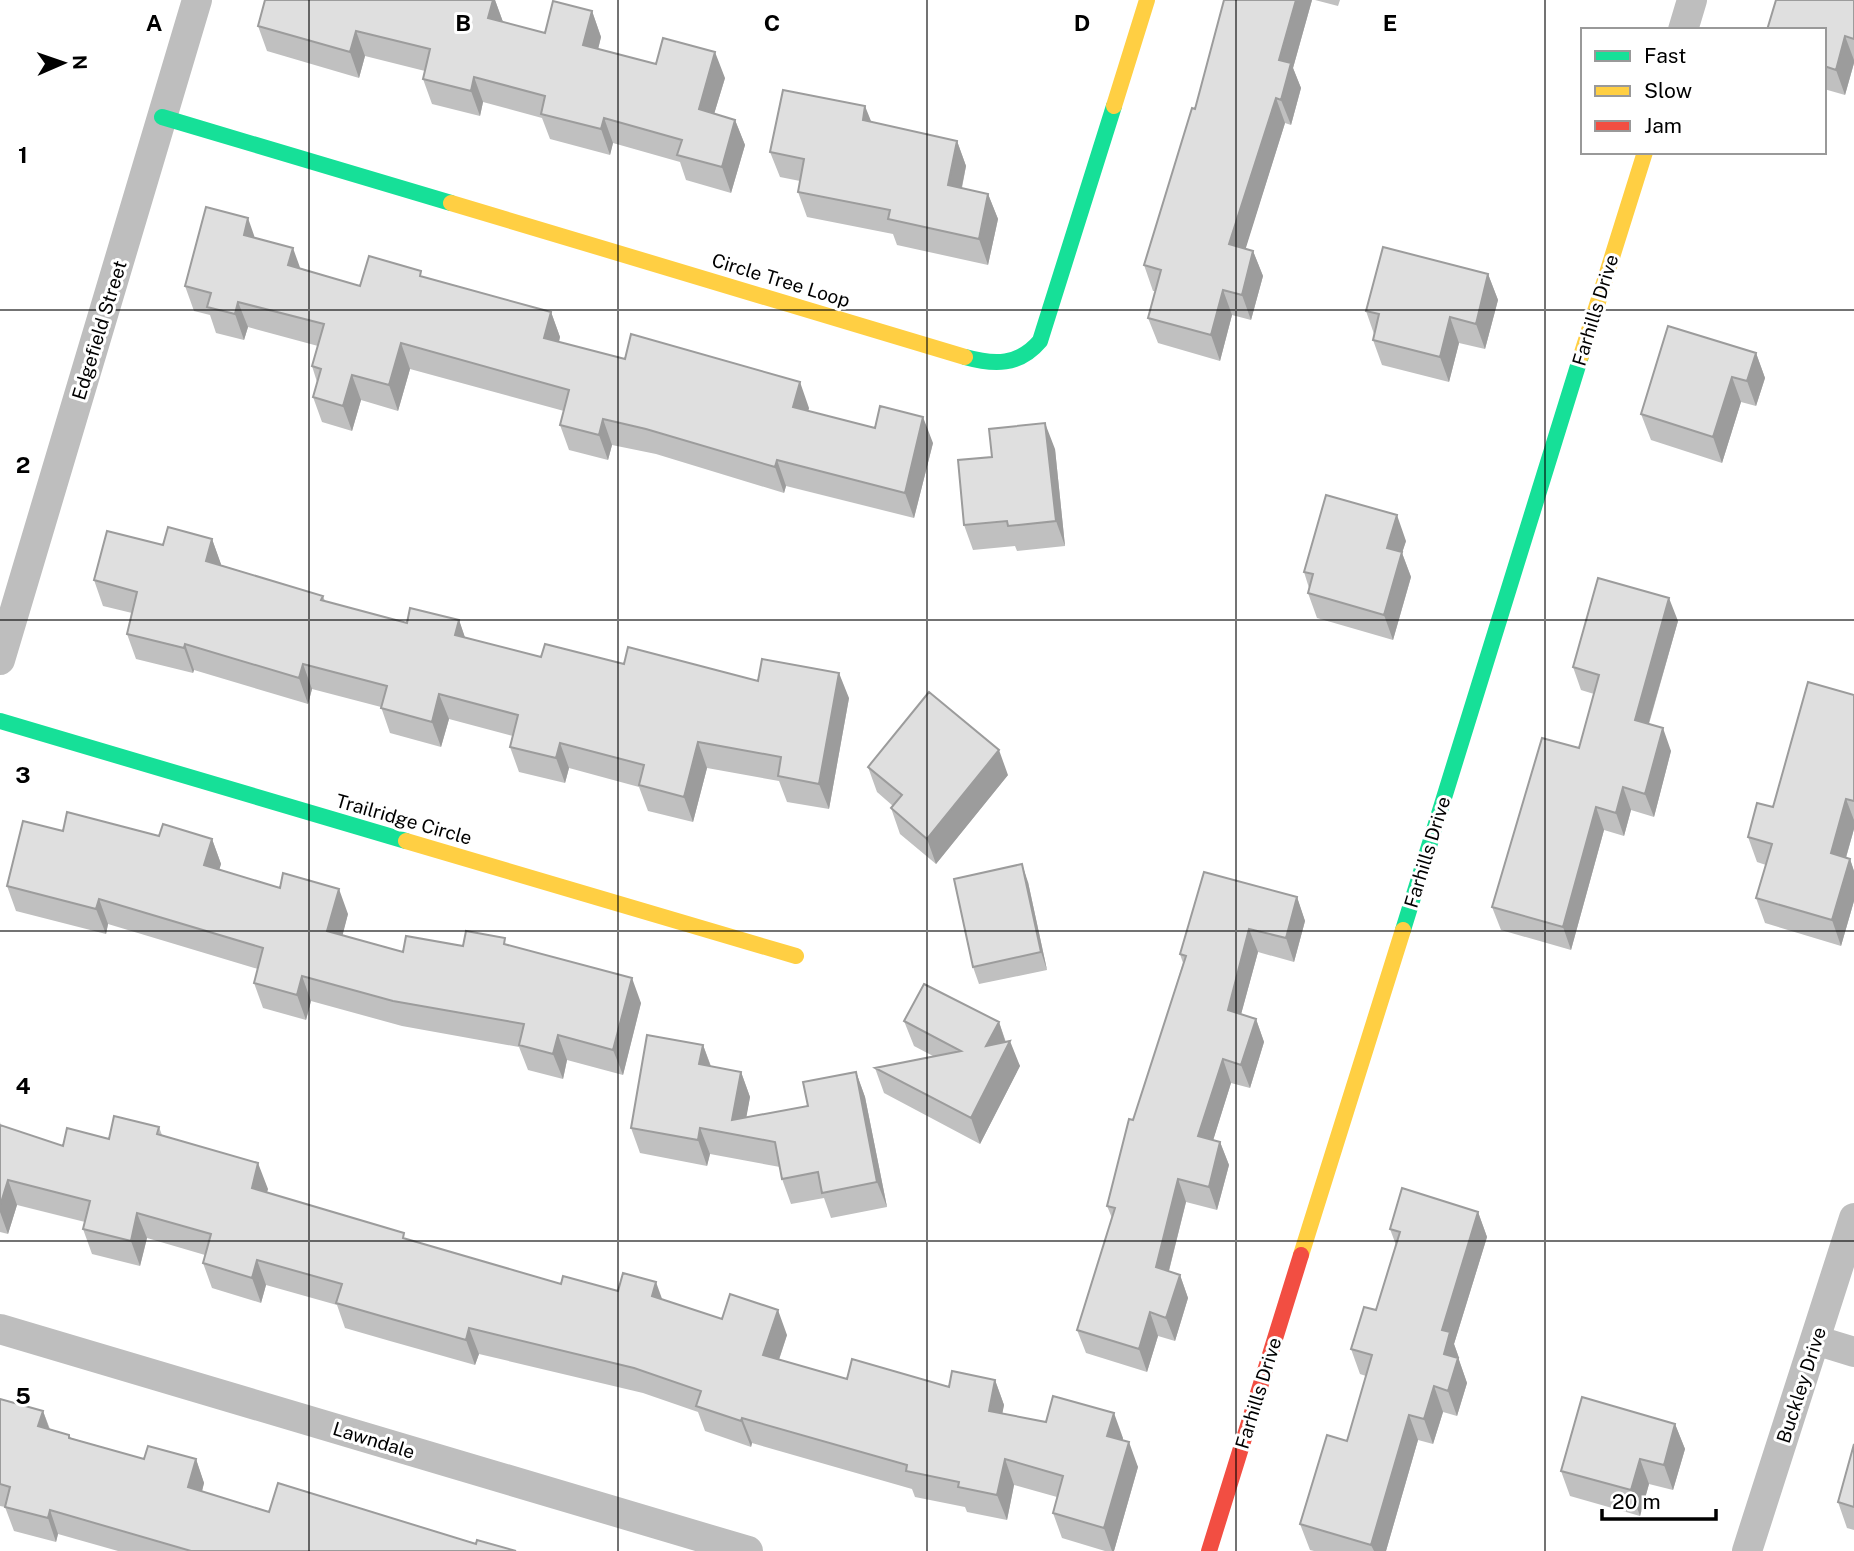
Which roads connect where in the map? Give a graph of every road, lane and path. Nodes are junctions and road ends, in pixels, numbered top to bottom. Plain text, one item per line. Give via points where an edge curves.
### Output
1 (197, 0) edge
2 (1147, 0) edge
3 (1692, 0) edge
4 (1684, 28) edge
5 (162, 117) junction
6 (1643, 154) edge
7 (0, 660) edge
8 (0, 721) edge
9 (796, 956) dead end
10 (1854, 1218) edge
11 (0, 1329) edge
12 (1815, 1340) junction
13 (1854, 1352) edge
14 (748, 1551) edge
15 (1209, 1551) edge
16 (1747, 1551) edge

1 - 5 street, Edgefield Street
2 - 5 street, Circle Tree Loop via 1040,341 1012,363 989,364
3 - 4 street
5 - 7 street, Edgefield Street
6 - 15 street, Farhills Drive
8 - 9 street, Trailridge Circle
10 - 12 street, Buckley Drive
11 - 14 street, Lawndale
12 - 13 street
12 - 16 street, Buckley Drive

